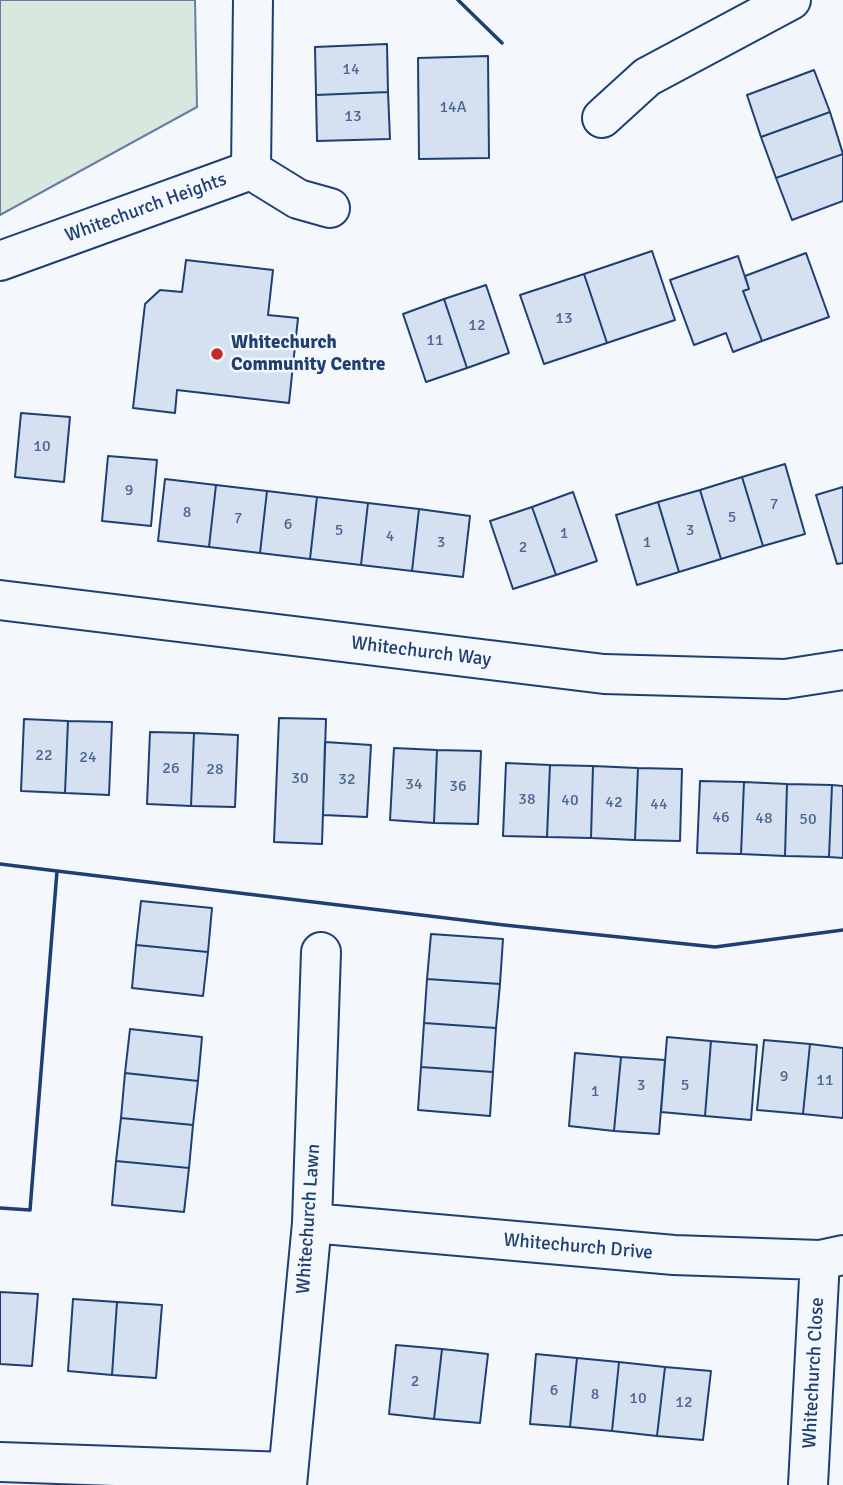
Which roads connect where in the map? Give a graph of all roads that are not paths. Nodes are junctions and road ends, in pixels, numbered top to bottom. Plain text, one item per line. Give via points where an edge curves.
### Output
1 (253, 0) edge
2 (791, 0) edge
3 (603, 118) dead end
4 (251, 170) junction
5 (330, 208) dead end
6 (0, 261) edge
7 (0, 600) edge
8 (843, 670) edge
9 (321, 951) dead end
10 (312, 1223) junction
11 (832, 1258) edge
12 (0, 1462) edge
13 (287, 1478) edge
14 (808, 1485) edge

1 - 4 street, Whitechurch Heights
2 - 3 street via 647,77
4 - 5 street via 298,199
4 - 6 street, Whitechurch Heights
7 - 8 street, Whitechurch Way via 604,674 785,679
9 - 10 street, Whitechurch Lawn
10 - 11 street, Whitechurch Drive via 674,1255
10 - 13 street, Whitechurch Lawn
11 - 14 street, Whitechurch Close
12 - 13 street

